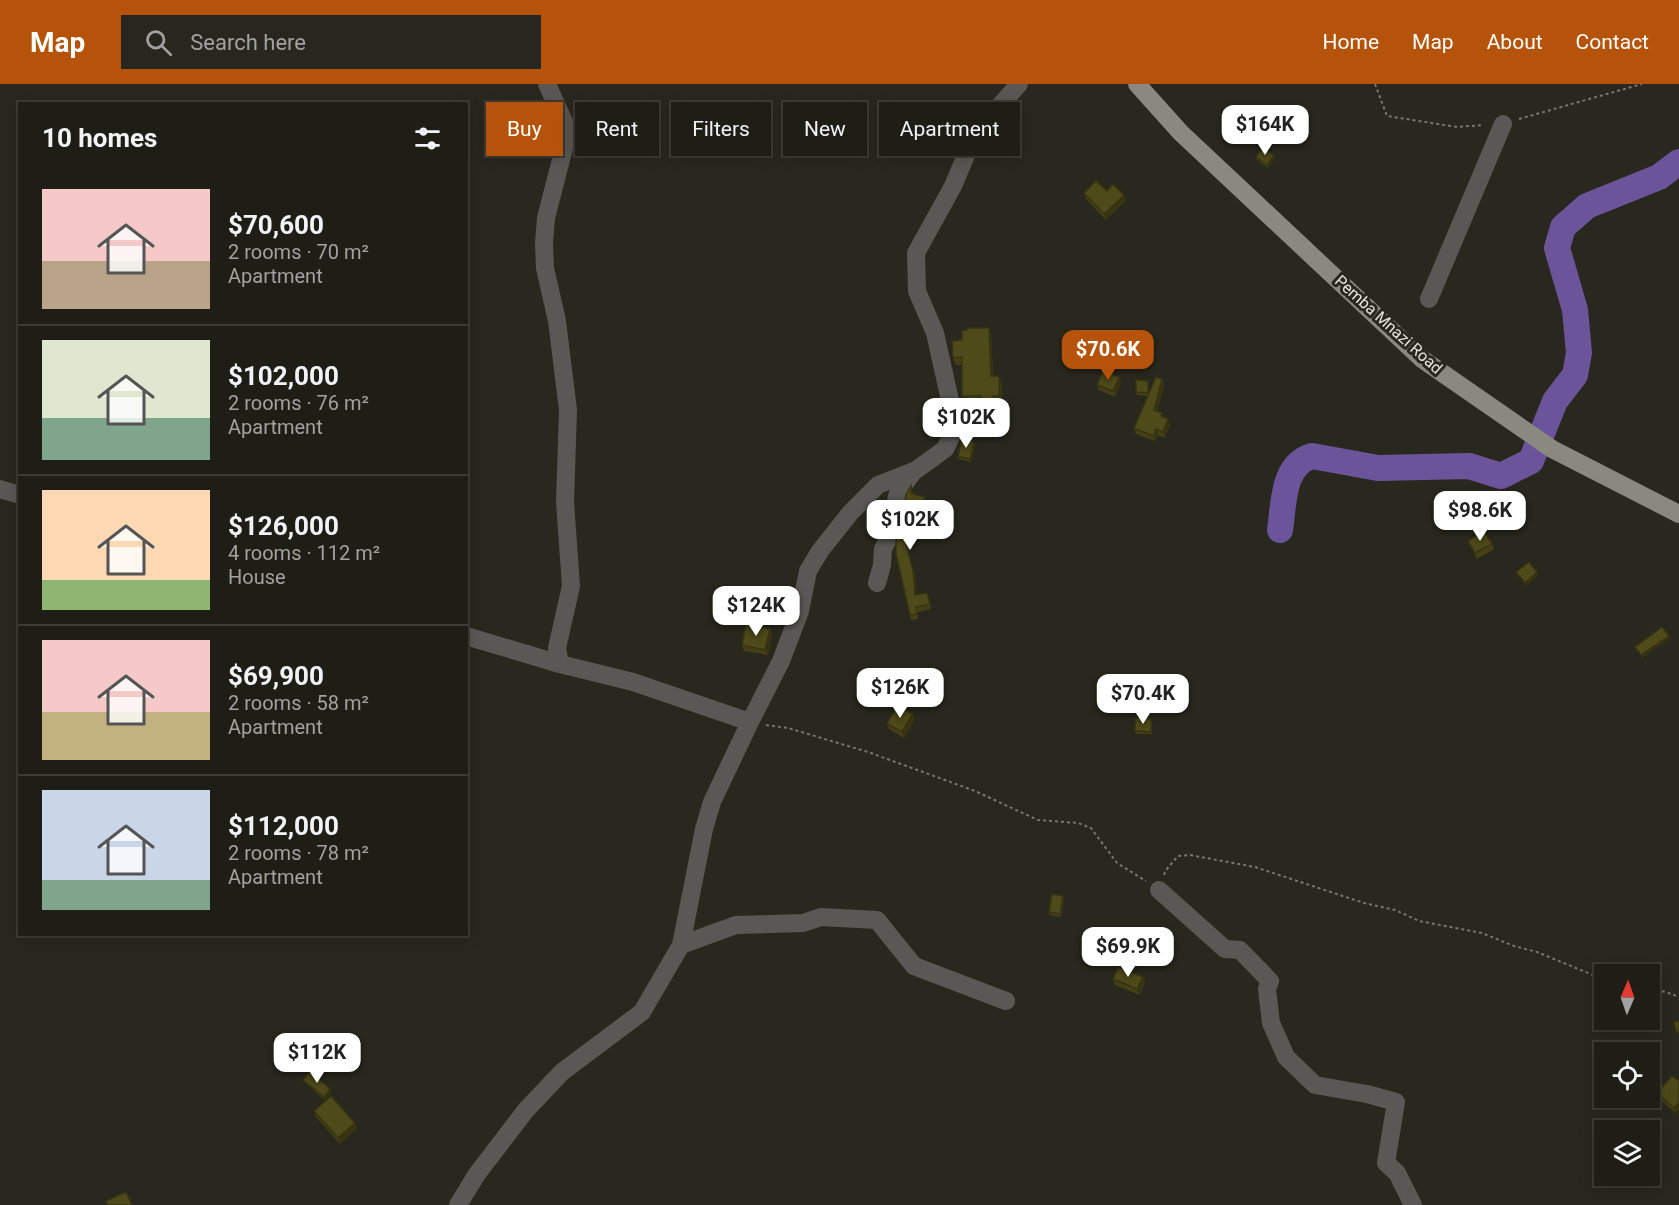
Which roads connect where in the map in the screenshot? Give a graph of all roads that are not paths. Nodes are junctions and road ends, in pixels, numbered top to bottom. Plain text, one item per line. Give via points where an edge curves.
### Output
1 (547, 84) edge
2 (1019, 84) edge
3 (1137, 84) edge
4 (1503, 124) dead end
5 (1429, 299) dead end
6 (916, 470) junction
7 (0, 489) edge
8 (18, 494) edge
9 (1679, 514) edge
10 (877, 583) dead end
11 (468, 637) edge
12 (560, 664) junction
13 (750, 722) junction
14 (1159, 890) road end
15 (681, 945) junction
16 (1006, 1001) dead end
17 (458, 1205) edge
18 (1413, 1205) edge

1 - 12 street via 565,124 566,140 546,218 544,243 568,410 565,502 572,586 556,648
2 - 6 street via 975,134 953,186 916,253 917,291 935,333 956,427 945,449
3 - 9 main road, Pemba Mnazi Road via 1181,133 1422,359 1552,449
4 - 5 street
6 - 10 street via 897,496
6 - 13 street via 878,485 820,551 808,571 800,611 781,661
7 - 8 street
11 - 12 street
12 - 13 street via 633,682
13 - 15 street via 712,802
14 - 18 street via 1225,949 1240,950 1270,981 1267,989 1271,1023 1286,1057 1315,1085 1395,1102 1386,1163 1397,1173
15 - 16 street via 736,924 802,923 821,917 877,920 914,966
15 - 17 street via 642,1012 561,1072 526,1110

